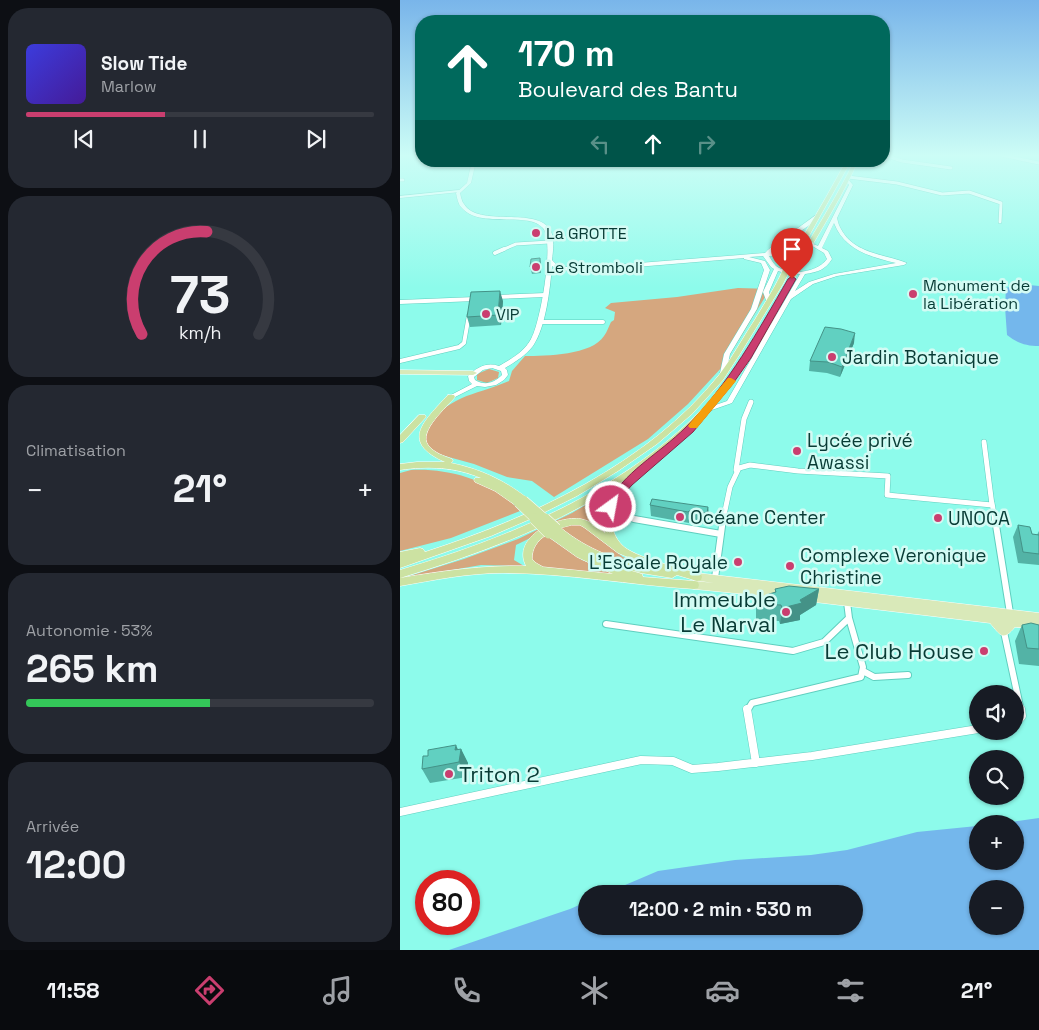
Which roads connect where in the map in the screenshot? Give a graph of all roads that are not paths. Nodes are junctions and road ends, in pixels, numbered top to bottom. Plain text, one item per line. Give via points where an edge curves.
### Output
1 (459, 199) edge
2 (827, 199) edge
3 (836, 199) edge
4 (844, 199) edge
5 (990, 199) edge
6 (818, 216) junction
7 (826, 218) junction
8 (835, 219) junction
9 (1000, 222) dead end
10 (806, 236) junction
11 (549, 242) junction
12 (807, 245) junction
13 (820, 247) junction
14 (495, 252) dead end
15 (765, 252) junction
16 (779, 252) junction
17 (797, 253) junction
18 (735, 256) junction
19 (550, 260) junction
20 (762, 262) junction
21 (790, 262) junction
22 (777, 268) junction
23 (563, 269) junction
24 (794, 272) junction
25 (549, 273) junction
26 (545, 294) junction
27 (481, 298) edge
28 (491, 298) edge
29 (789, 298) junction
30 (470, 300) junction
31 (400, 302) edge
32 (768, 302) junction
33 (540, 322) junction
34 (603, 322) dead end
35 (400, 361) edge
36 (501, 368) junction
37 (400, 372) edge
38 (723, 374) junction
39 (400, 377) edge
40 (474, 379) junction
41 (451, 397) junction
42 (751, 402) dead end
43 (703, 413) junction
44 (400, 440) edge
45 (984, 442) dead end
46 (400, 467) edge
47 (469, 470) junction
48 (736, 470) junction
49 (400, 471) edge
50 (521, 502) junction
51 (992, 504) junction
52 (626, 518) dead end
53 (490, 532) junction
54 (721, 534) junction
55 (621, 550) junction
56 (400, 556) edge
57 (400, 564) edge
58 (545, 571) junction
59 (400, 574) edge
60 (715, 578) junction
61 (696, 581) junction
62 (400, 582) edge
63 (847, 602) junction
64 (1039, 617) edge
65 (849, 618) junction
66 (1012, 618) junction
67 (993, 619) junction
68 (606, 624) dead end
69 (1039, 625) edge
70 (1004, 632) junction
71 (863, 672) junction
72 (908, 675) dead end
73 (1015, 685) edge
74 (969, 730) edge
75 (756, 763) junction
76 (400, 812) edge

1 - 11 main road via 468,211 540,224 547,228
2 - 6 highway
3 - 7 highway
4 - 8 main road
5 - 9 street via 1001,203
6 - 10 highway
6 - 15 main road
7 - 12 highway
7 - 17 highway
8 - 13 main road
8 - 29 main road via 843,238 857,248 873,256 904,263 836,275 811,283
10 - 12 highway
10 - 16 main road via 794,247
11 - 14 street via 516,244
11 - 19 main road
12 - 13 main road
12 - 15 main road via 782,244
12 - 17 highway
12 - 24 highway
13 - 24 main road via 830,256 827,265 813,272
15 - 16 main road
15 - 18 main road
15 - 20 main road
15 - 22 main road via 767,261
16 - 17 main road
16 - 21 main road
17 - 21 highway
17 - 24 highway
18 - 20 main road
18 - 23 main road
19 - 23 main road
19 - 25 main road
20 - 38 main road via 767,270 759,297 727,354
21 - 24 highway
22 - 24 main road
22 - 32 main road via 766,292
23 - 25 main road
24 - 29 main road
24 - 32 highway
24 - 43 highway via 740,369
25 - 26 main road
26 - 28 street
26 - 33 main road
27 - 30 street
29 - 43 main road via 731,399
30 - 31 street
30 - 35 street via 464,343 452,349
32 - 38 highway
33 - 34 street
33 - 36 main road via 529,348
36 - 40 main road via 486,366
36 - 40 main road via 505,375 500,381 486,386
37 - 40 main road
38 - 53 highway via 687,413 647,447 588,484
39 - 40 main road
40 - 41 main road
41 - 44 highway via 428,413
41 - 47 highway via 422,424 418,443 422,450 433,456
42 - 48 street via 744,419
43 - 55 highway via 615,498 608,525 614,542
43 - 59 highway via 624,475 542,522
45 - 51 street
46 - 47 highway via 426,463
47 - 50 highway via 499,483
48 - 51 street via 750,465 888,476 888,495
48 - 54 street
49 - 50 highway via 432,468 461,474
50 - 61 highway, bridge via 578,554 610,569 644,578
51 - 66 street
52 - 54 street
53 - 56 highway
53 - 57 highway
54 - 60 street
55 - 58 highway via 587,524 563,523 537,536 530,544 528,562
55 - 61 highway
58 - 61 highway via 628,580
58 - 62 highway via 477,570
60 - 61 main road
60 - 66 main road
61 - 63 main road
63 - 65 street
63 - 67 main road
64 - 66 main road
65 - 68 street via 824,642 793,651
65 - 71 street
66 - 67 main road
66 - 69 main road
66 - 70 main road
67 - 70 main road
70 - 73 street
71 - 72 street via 874,677
71 - 75 street via 857,680 752,703 747,710
74 - 75 street
75 - 76 street via 692,769 673,760 642,760

